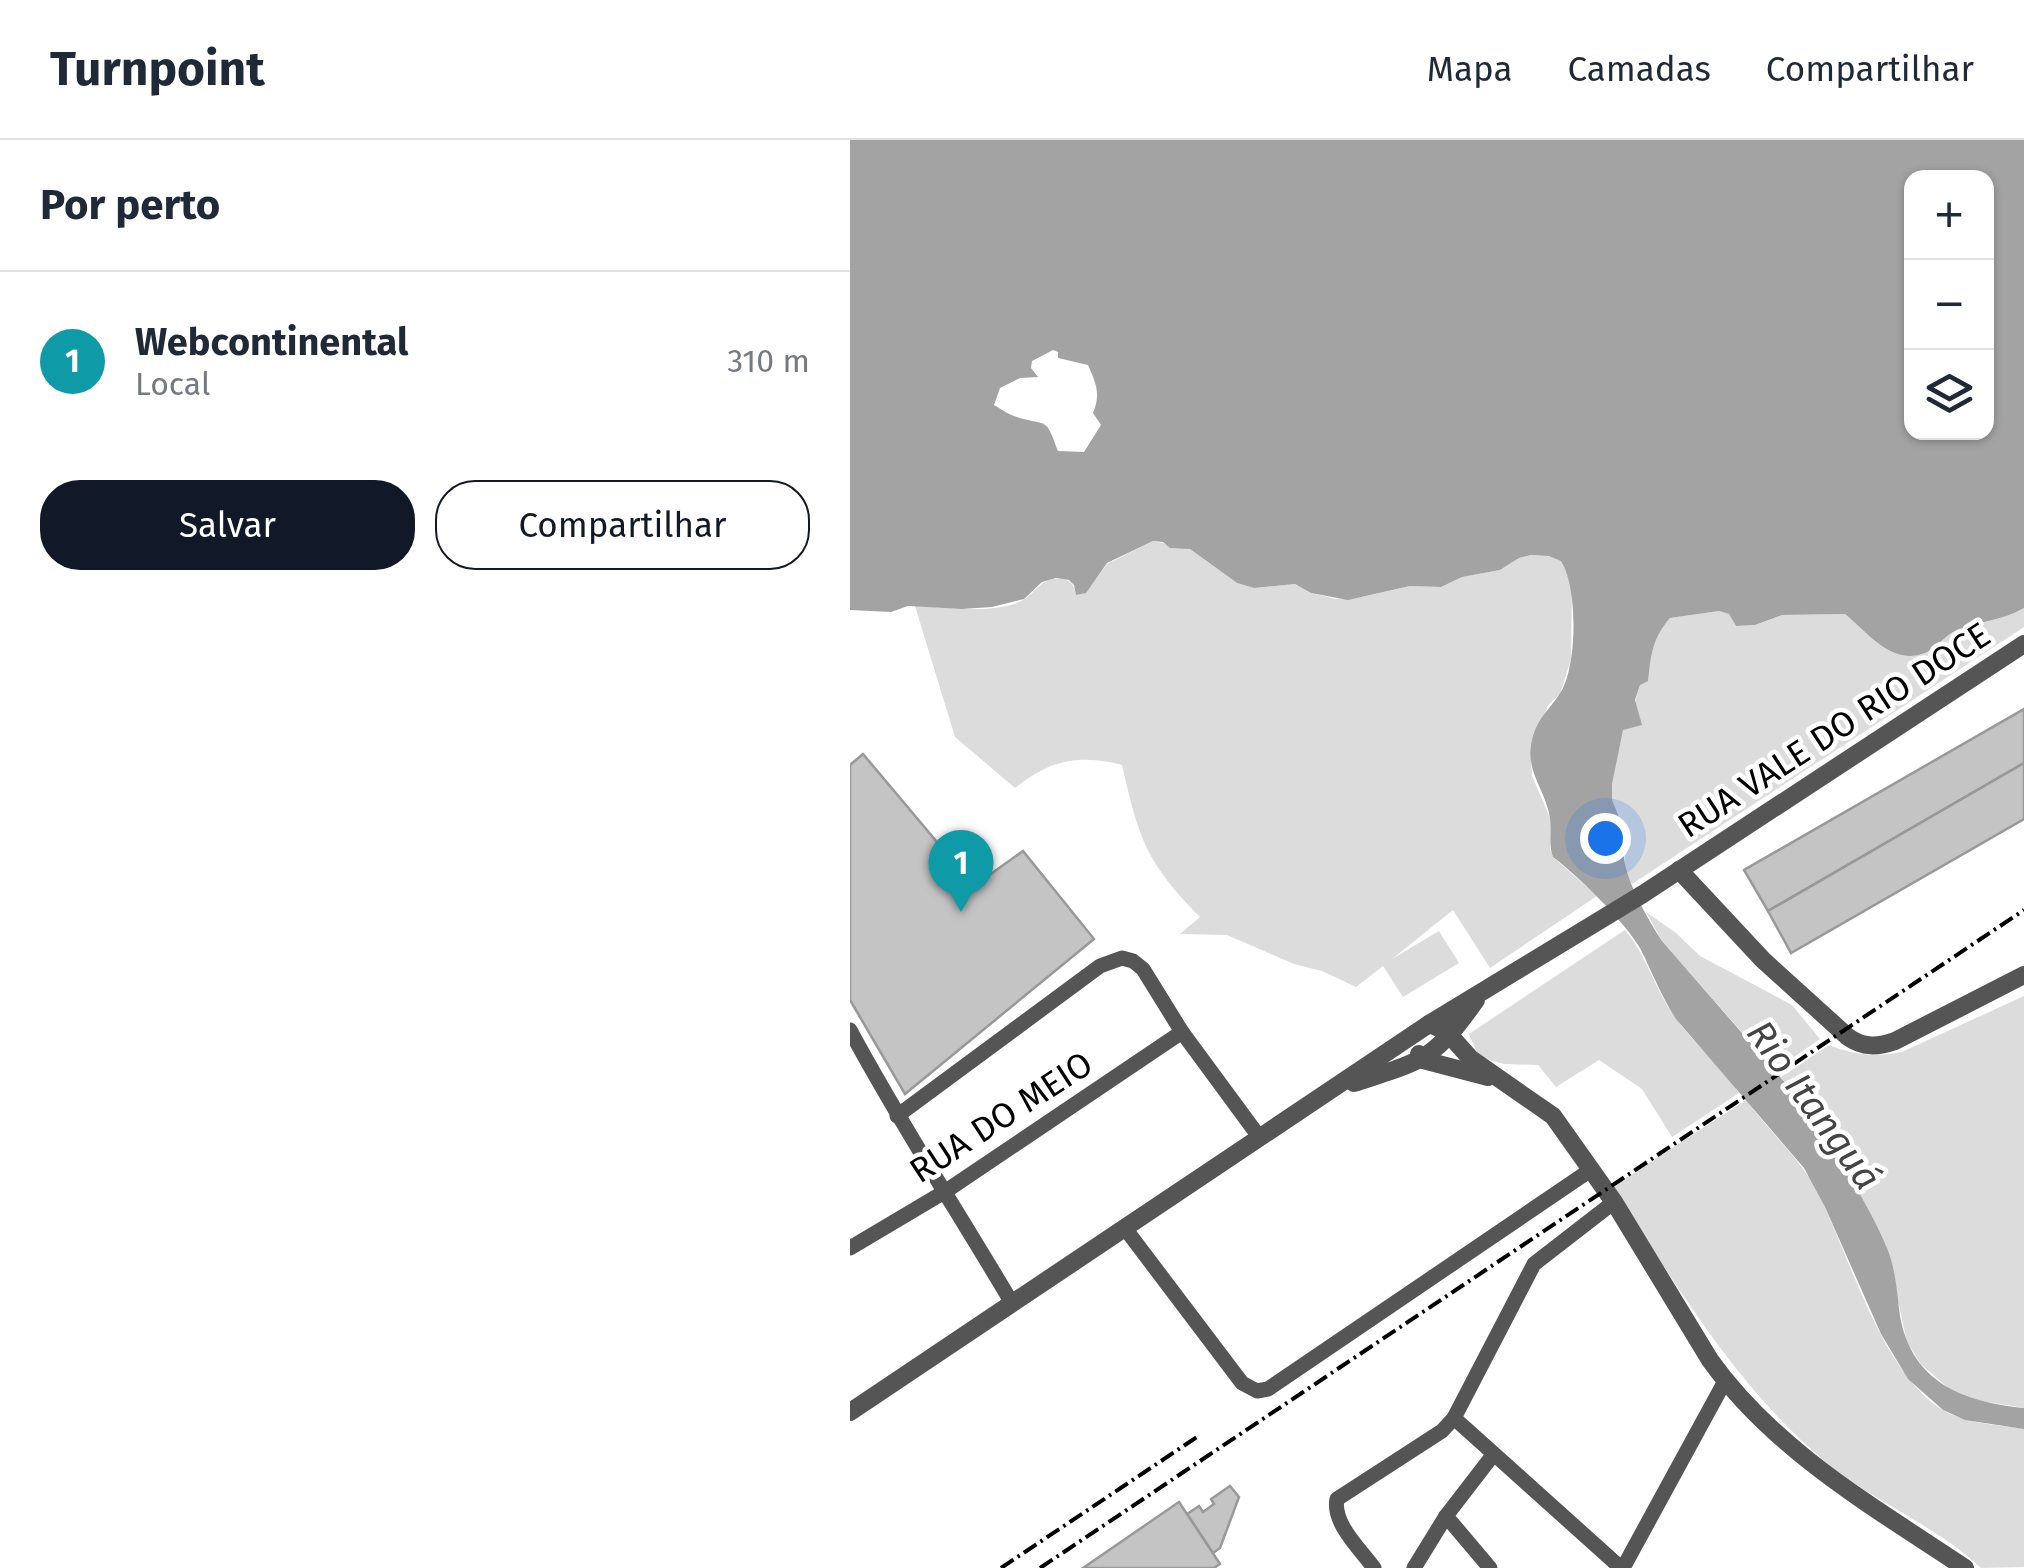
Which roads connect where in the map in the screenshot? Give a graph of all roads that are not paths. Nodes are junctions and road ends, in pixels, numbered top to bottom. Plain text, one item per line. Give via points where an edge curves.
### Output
1 (2024, 644) edge
2 (1679, 870) junction
3 (2024, 975) edge
4 (1482, 991) junction
5 (850, 1030) edge
6 (1422, 1030) junction
7 (1182, 1032) junction
8 (1450, 1036) junction
9 (1423, 1060) junction
10 (1498, 1080) junction
11 (1332, 1090) junction
12 (896, 1116) junction
13 (1260, 1138) junction
14 (1592, 1169) junction
15 (946, 1191) junction
16 (1614, 1202) junction
17 (1124, 1227) junction
18 (850, 1248) edge
19 (1012, 1303) junction
20 (1726, 1381) junction
21 (850, 1412) edge
22 (1454, 1418) junction
23 (1493, 1455) junction
24 (1446, 1516) junction
25 (1374, 1568) edge
26 (1414, 1568) edge
27 (1490, 1568) edge
28 (1622, 1568) edge
29 (1965, 1568) edge

1 - 2 street, RUA VALE DO RIO DOCE
2 - 3 street via 1763,960 1862,1045 1895,1041
2 - 4 street, RUA VALE DO RIO DOCE
4 - 6 street, RUA VALE DO RIO DOCE
4 - 8 street
5 - 12 street
6 - 8 street
6 - 9 street
6 - 11 street, RUA VALE DO RIO DOCE
7 - 12 street via 1143,969 1122,958 1100,966
7 - 13 street
7 - 15 street, RUA DO MEIO
8 - 9 street
8 - 10 street
9 - 10 street
9 - 11 street
10 - 14 street via 1553,1116
11 - 13 street, RUA VALE DO RIO DOCE
12 - 15 street
13 - 17 street, RUA VALE DO RIO DOCE
14 - 16 street
14 - 17 street via 1257,1391 1242,1383
15 - 18 street, RUA DO MEIO
15 - 19 street
16 - 20 street
16 - 22 street via 1534,1264
17 - 19 street, RUA VALE DO RIO DOCE
19 - 21 street, RUA VALE DO RIO DOCE
20 - 28 street
20 - 29 street via 1809,1462
22 - 23 street
22 - 25 street via 1337,1498 1340,1522
23 - 24 street
23 - 28 street
24 - 26 street
24 - 27 street

